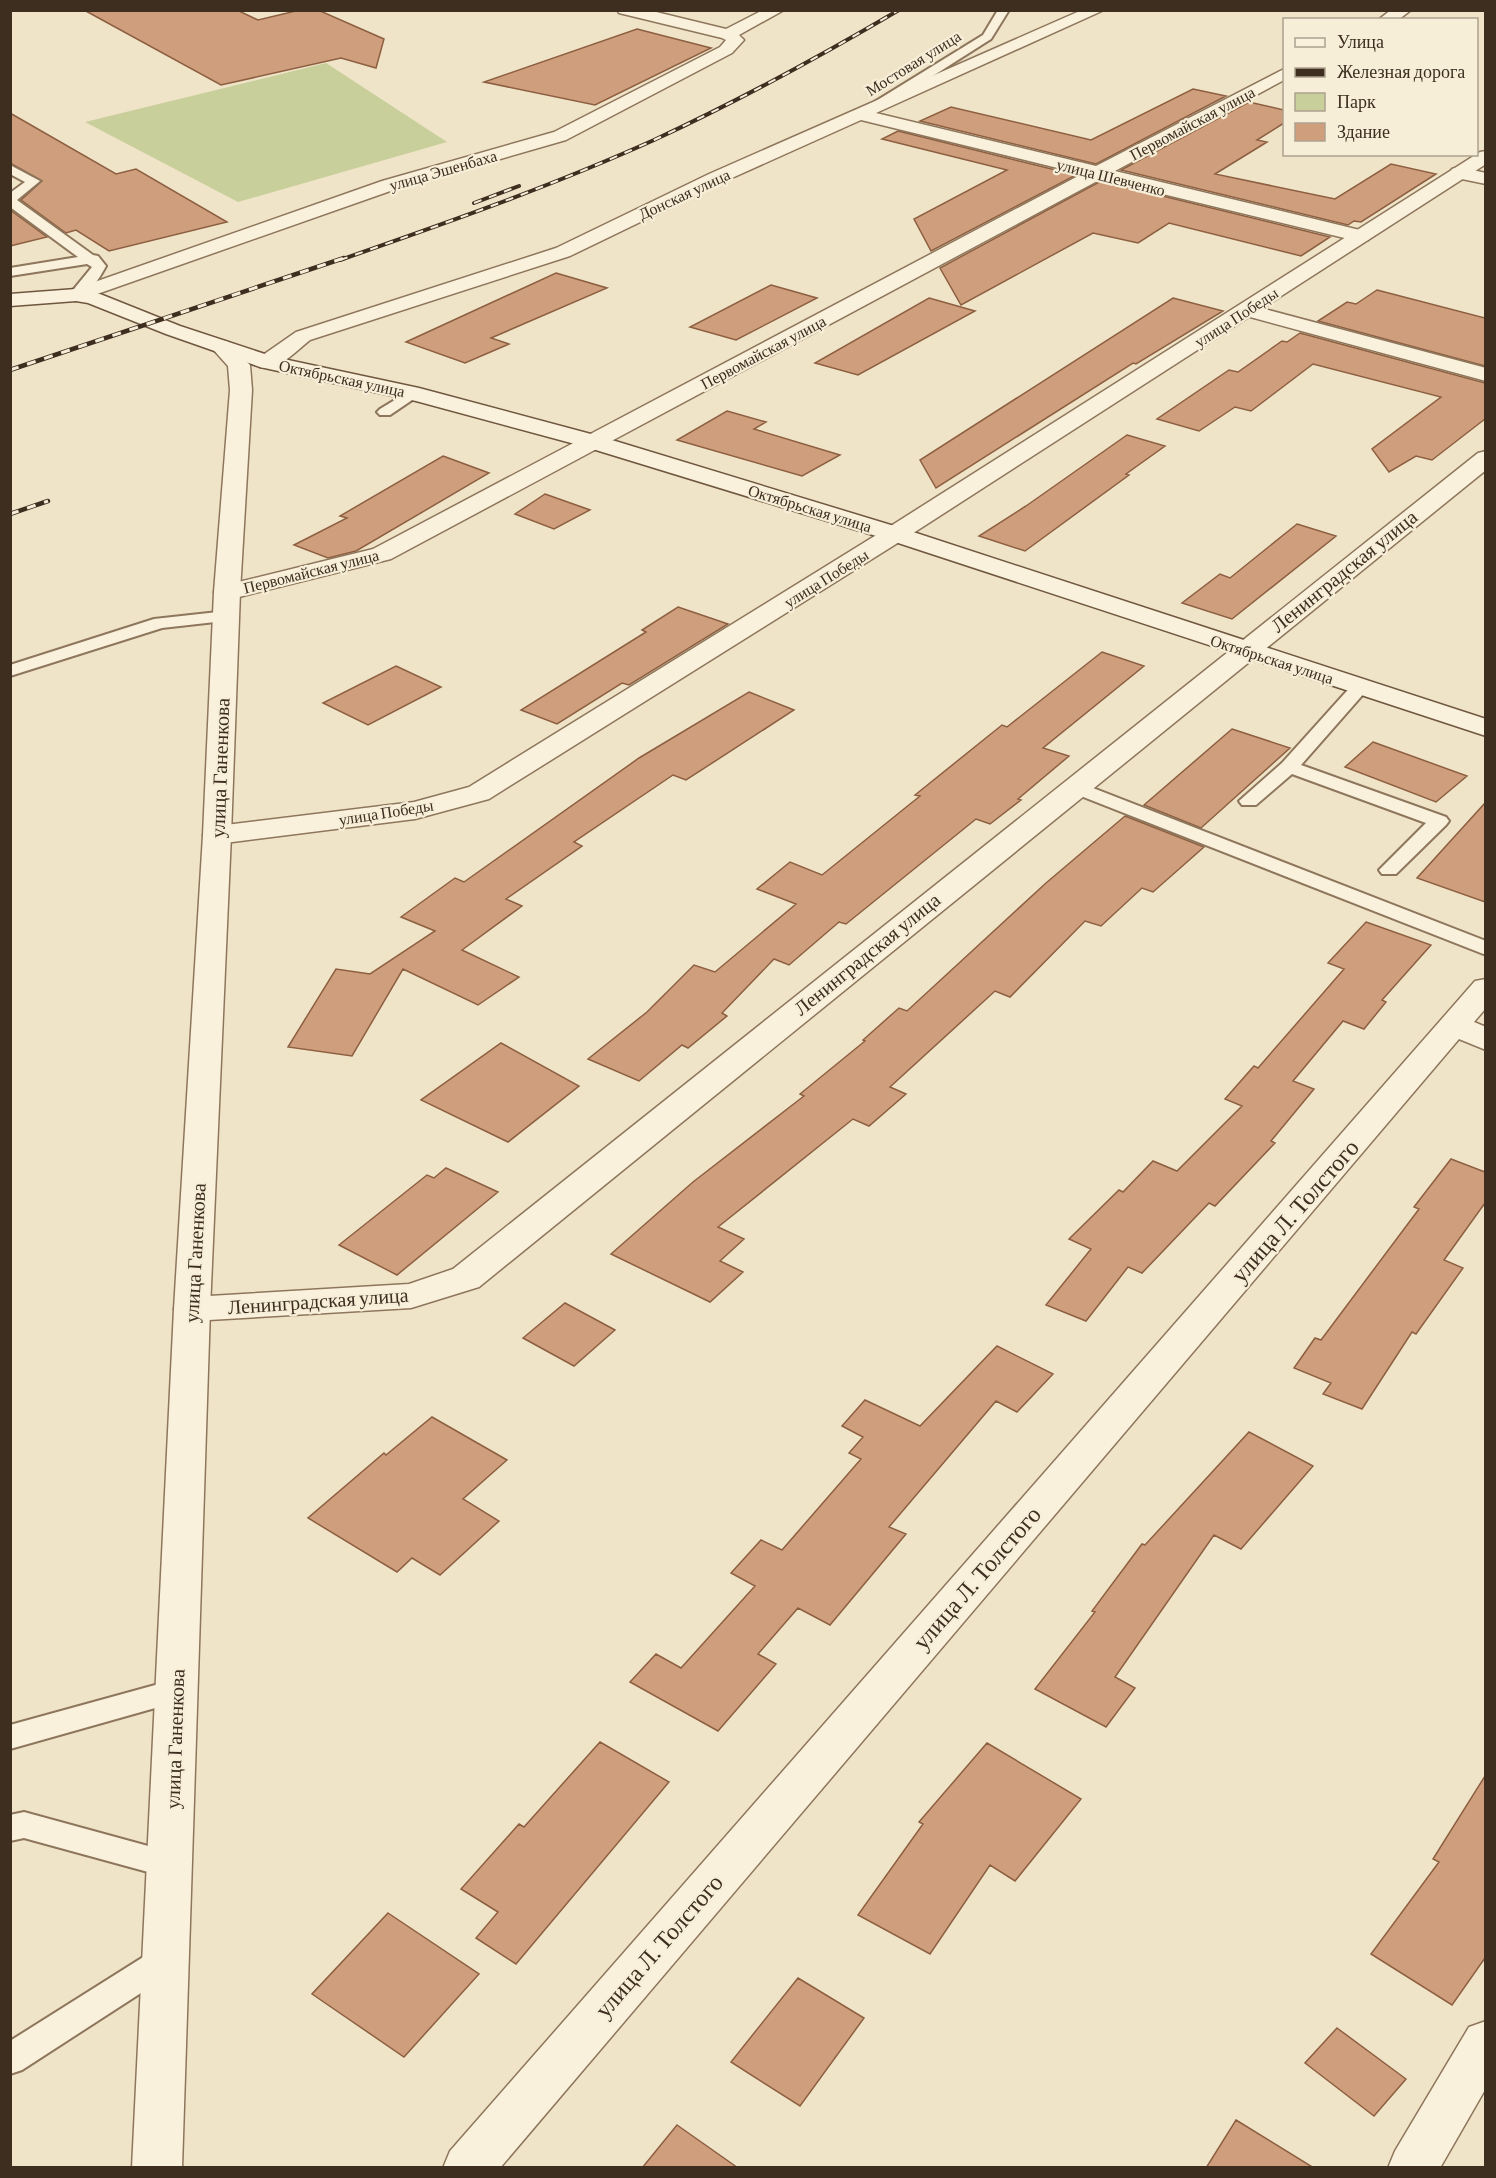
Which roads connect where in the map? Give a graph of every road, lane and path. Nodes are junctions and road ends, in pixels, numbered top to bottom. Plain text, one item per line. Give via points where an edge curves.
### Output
1 (625, 10) edge
2 (776, 10) edge
3 (1004, 10) edge
4 (1096, 10) edge
5 (1403, 10) edge
6 (1389, 18) edge
7 (728, 34) junction
8 (1283, 75) edge
9 (861, 115) junction
10 (1485, 156) edge
11 (10, 168) edge
12 (1096, 174) junction
13 (1459, 174) junction
14 (1485, 179) edge
15 (10, 200) edge
16 (1361, 236) junction
17 (93, 259) junction
18 (10, 272) edge
19 (76, 295) junction
20 (10, 300) edge
21 (1246, 310) junction
22 (221, 346) junction
23 (268, 362) junction
24 (1485, 375) edge
25 (413, 393) junction
26 (385, 412) dead end
27 (594, 442) junction
28 (1485, 458) edge
29 (895, 534) junction
30 (227, 604) junction
31 (1245, 650) junction
32 (10, 671) edge
33 (1360, 687) junction
34 (1485, 728) edge
35 (1289, 767) junction
36 (1075, 787) junction
37 (1249, 801) dead end
38 (218, 836) junction
39 (1389, 870) dead end
40 (1485, 949) edge
41 (1485, 988) edge
42 (1471, 1032) edge
43 (192, 1309) junction
44 (177, 1691) junction
45 (10, 1737) edge
46 (10, 1828) edge
47 (170, 1865) junction
48 (167, 1959) junction
49 (1485, 2042) edge
50 (10, 2059) edge
51 (158, 2168) edge
52 (468, 2168) edge
53 (1413, 2168) edge

1 - 7 street
2 - 7 street
3 - 9 lane, Мостовая улица via 987,37
4 - 9 street, Донская улица
5 - 6 street
7 - 19 street, улица Эшенбаха via 736,40 726,50 560,136 388,185
8 - 12 street, Первомайская улица
9 - 12 street, улица Шевченко
9 - 23 street, Донская улица via 716,178 563,252 303,336
10 - 13 street, улица Победы
11 - 15 lane via 34,181
12 - 16 street, улица Шевченко
12 - 27 street, Первомайская улица
13 - 14 street
13 - 16 street, улица Победы
15 - 17 lane
16 - 21 street, улица Победы
17 - 18 lane
17 - 19 lane via 99,266
19 - 20 street
19 - 22 street, Октябрьская улица
21 - 24 street
21 - 29 street, улица Победы
22 - 23 street, Октябрьская улица
22 - 30 street, улица Ганенкова via 239,365 241,390
23 - 25 street, Октябрьская улица
25 - 26 lane
25 - 27 street, Октябрьская улица
27 - 29 street, Октябрьская улица
27 - 30 street, Первомайская улица via 382,554
28 - 31 street, Ленинградская улица
29 - 31 street, Октябрьская улица
29 - 38 street, улица Победы via 479,793 415,810
30 - 32 lane
30 - 38 street, улица Ганенкова
31 - 33 street, Октябрьская улица
31 - 36 street, Ленинградская улица
33 - 34 street, Октябрьская улица
33 - 35 lane
35 - 37 lane
35 - 39 lane via 1439,821
36 - 40 lane
36 - 43 street, Ленинградская улица via 466,1278 411,1296
38 - 43 street, улица Ганенкова
41 - 42 street, улица Л. Толстого
42 - 52 street, улица Л. Толстого
43 - 44 street, улица Ганенкова
44 - 45 lane
44 - 47 street, улица Ганенкова
46 - 47 lane via 24,1825
47 - 48 street, улица Ганенкова
48 - 50 lane
48 - 51 street, улица Ганенкова
49 - 53 street

